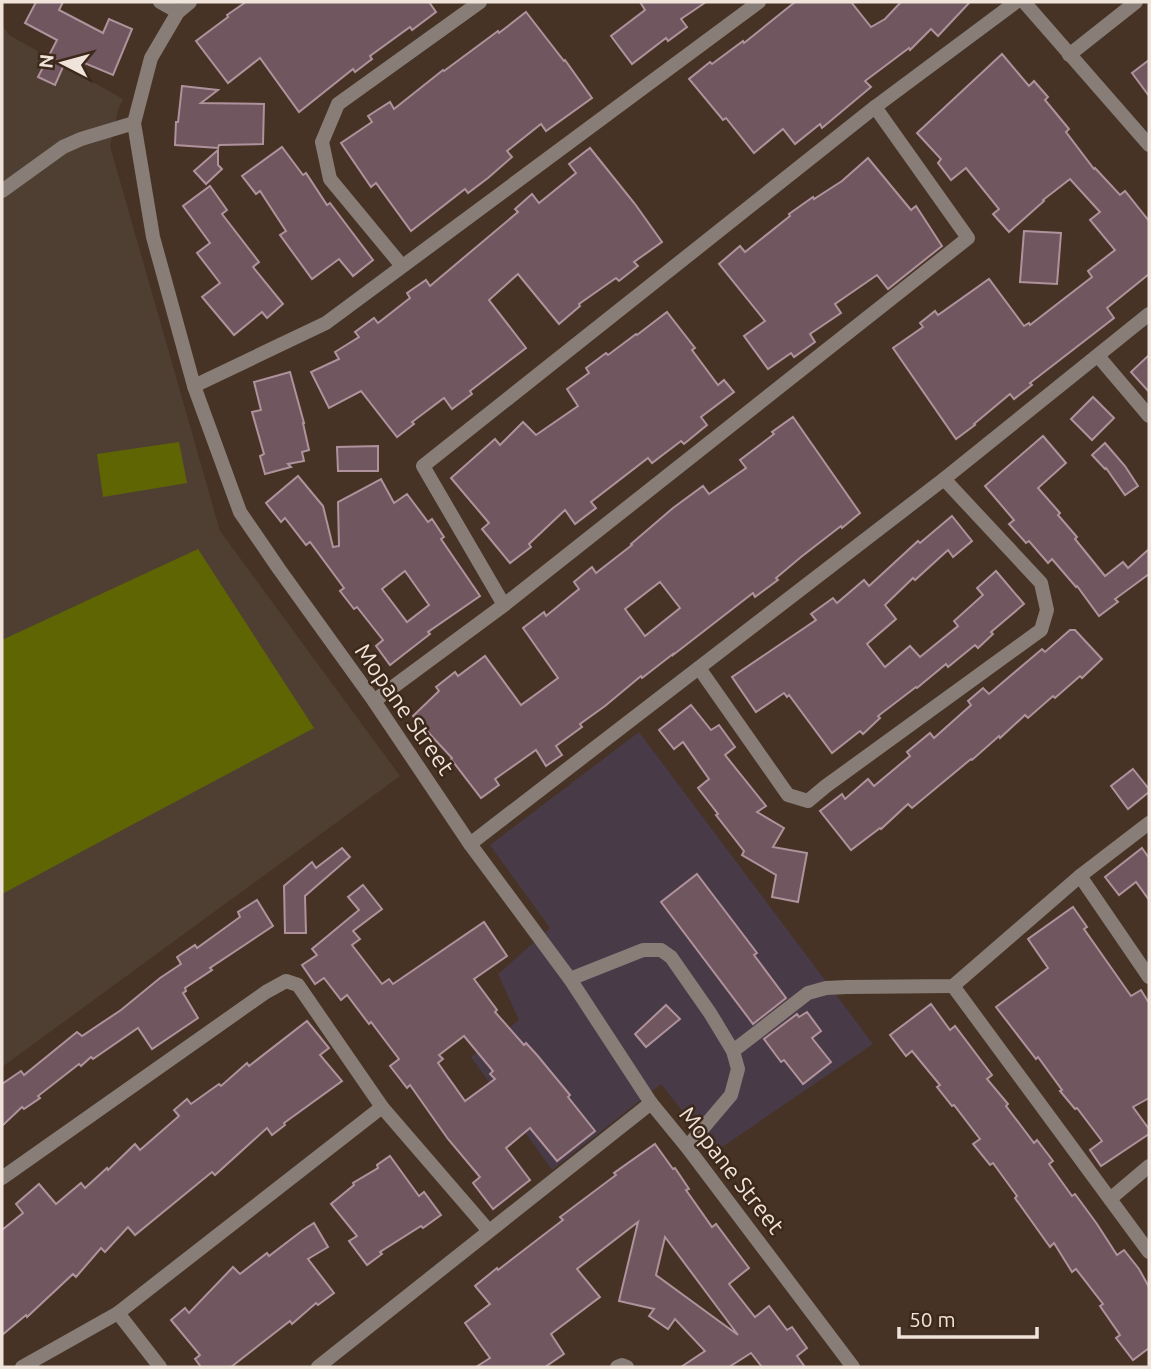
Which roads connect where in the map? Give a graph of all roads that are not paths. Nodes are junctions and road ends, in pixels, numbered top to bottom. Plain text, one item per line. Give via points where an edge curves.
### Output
1 (160, 2) edge
2 (190, 2) edge
3 (480, 2) edge
4 (760, 2) edge
5 (1016, 2) edge
6 (1024, 2) edge
7 (1136, 2) edge
8 (178, 12) junction
9 (1069, 55) junction
10 (875, 107) junction
11 (134, 123) junction
12 (1149, 145) edge
13 (2, 191) edge
14 (402, 267) junction
15 (1149, 314) edge
16 (1098, 356) junction
17 (194, 386) junction
18 (1149, 416) edge
19 (944, 479) junction
20 (504, 605) junction
21 (699, 668) junction
22 (374, 701) junction
23 (1149, 823) edge
24 (470, 844) junction
25 (1080, 876) junction
26 (1149, 976) edge
27 (570, 979) junction
28 (953, 986) junction
29 (733, 1051) junction
30 (651, 1103) junction
31 (382, 1107) junction
32 (687, 1147) junction
33 (1149, 1166) edge
34 (2, 1178) edge
35 (1110, 1199) junction
36 (489, 1231) junction
37 (1149, 1252) edge
38 (118, 1313) junction
39 (22, 1367) edge
40 (160, 1367) edge
41 (318, 1367) edge
42 (617, 1367) edge
43 (626, 1367) edge
44 (853, 1367) edge

1 - 8 street
2 - 8 street, Mopane Street
3 - 14 street via 338,104 322,142 330,179
4 - 14 street
5 - 10 street
6 - 9 street
7 - 9 street
8 - 11 street, Mopane Street via 151,58
9 - 12 street
10 - 20 street via 423,466
10 - 20 street via 968,239
11 - 13 street via 63,147
11 - 17 street, Mopane Street via 153,237
14 - 17 street via 326,323
15 - 16 street
16 - 18 street
16 - 19 street
17 - 22 street, Mopane Street via 240,512
19 - 21 street
19 - 21 street via 1041,583 1047,610 1041,630 808,801 788,794
20 - 22 street
21 - 24 street
22 - 24 street, Mopane Street
23 - 25 street
24 - 27 street, Mopane Street
25 - 26 street
25 - 28 street
27 - 29 street via 643,950 661,950 671,957
27 - 30 street, Mopane Street
28 - 29 street via 826,988 808,993
28 - 35 street
29 - 32 street via 738,1069 731,1095
30 - 32 street, Mopane Street
30 - 36 street
31 - 34 street via 298,985 286,981
31 - 36 street
31 - 38 street
32 - 44 street, Mopane Street
33 - 35 street
35 - 37 street
36 - 41 street
38 - 39 street
38 - 40 street
42 - 43 street

